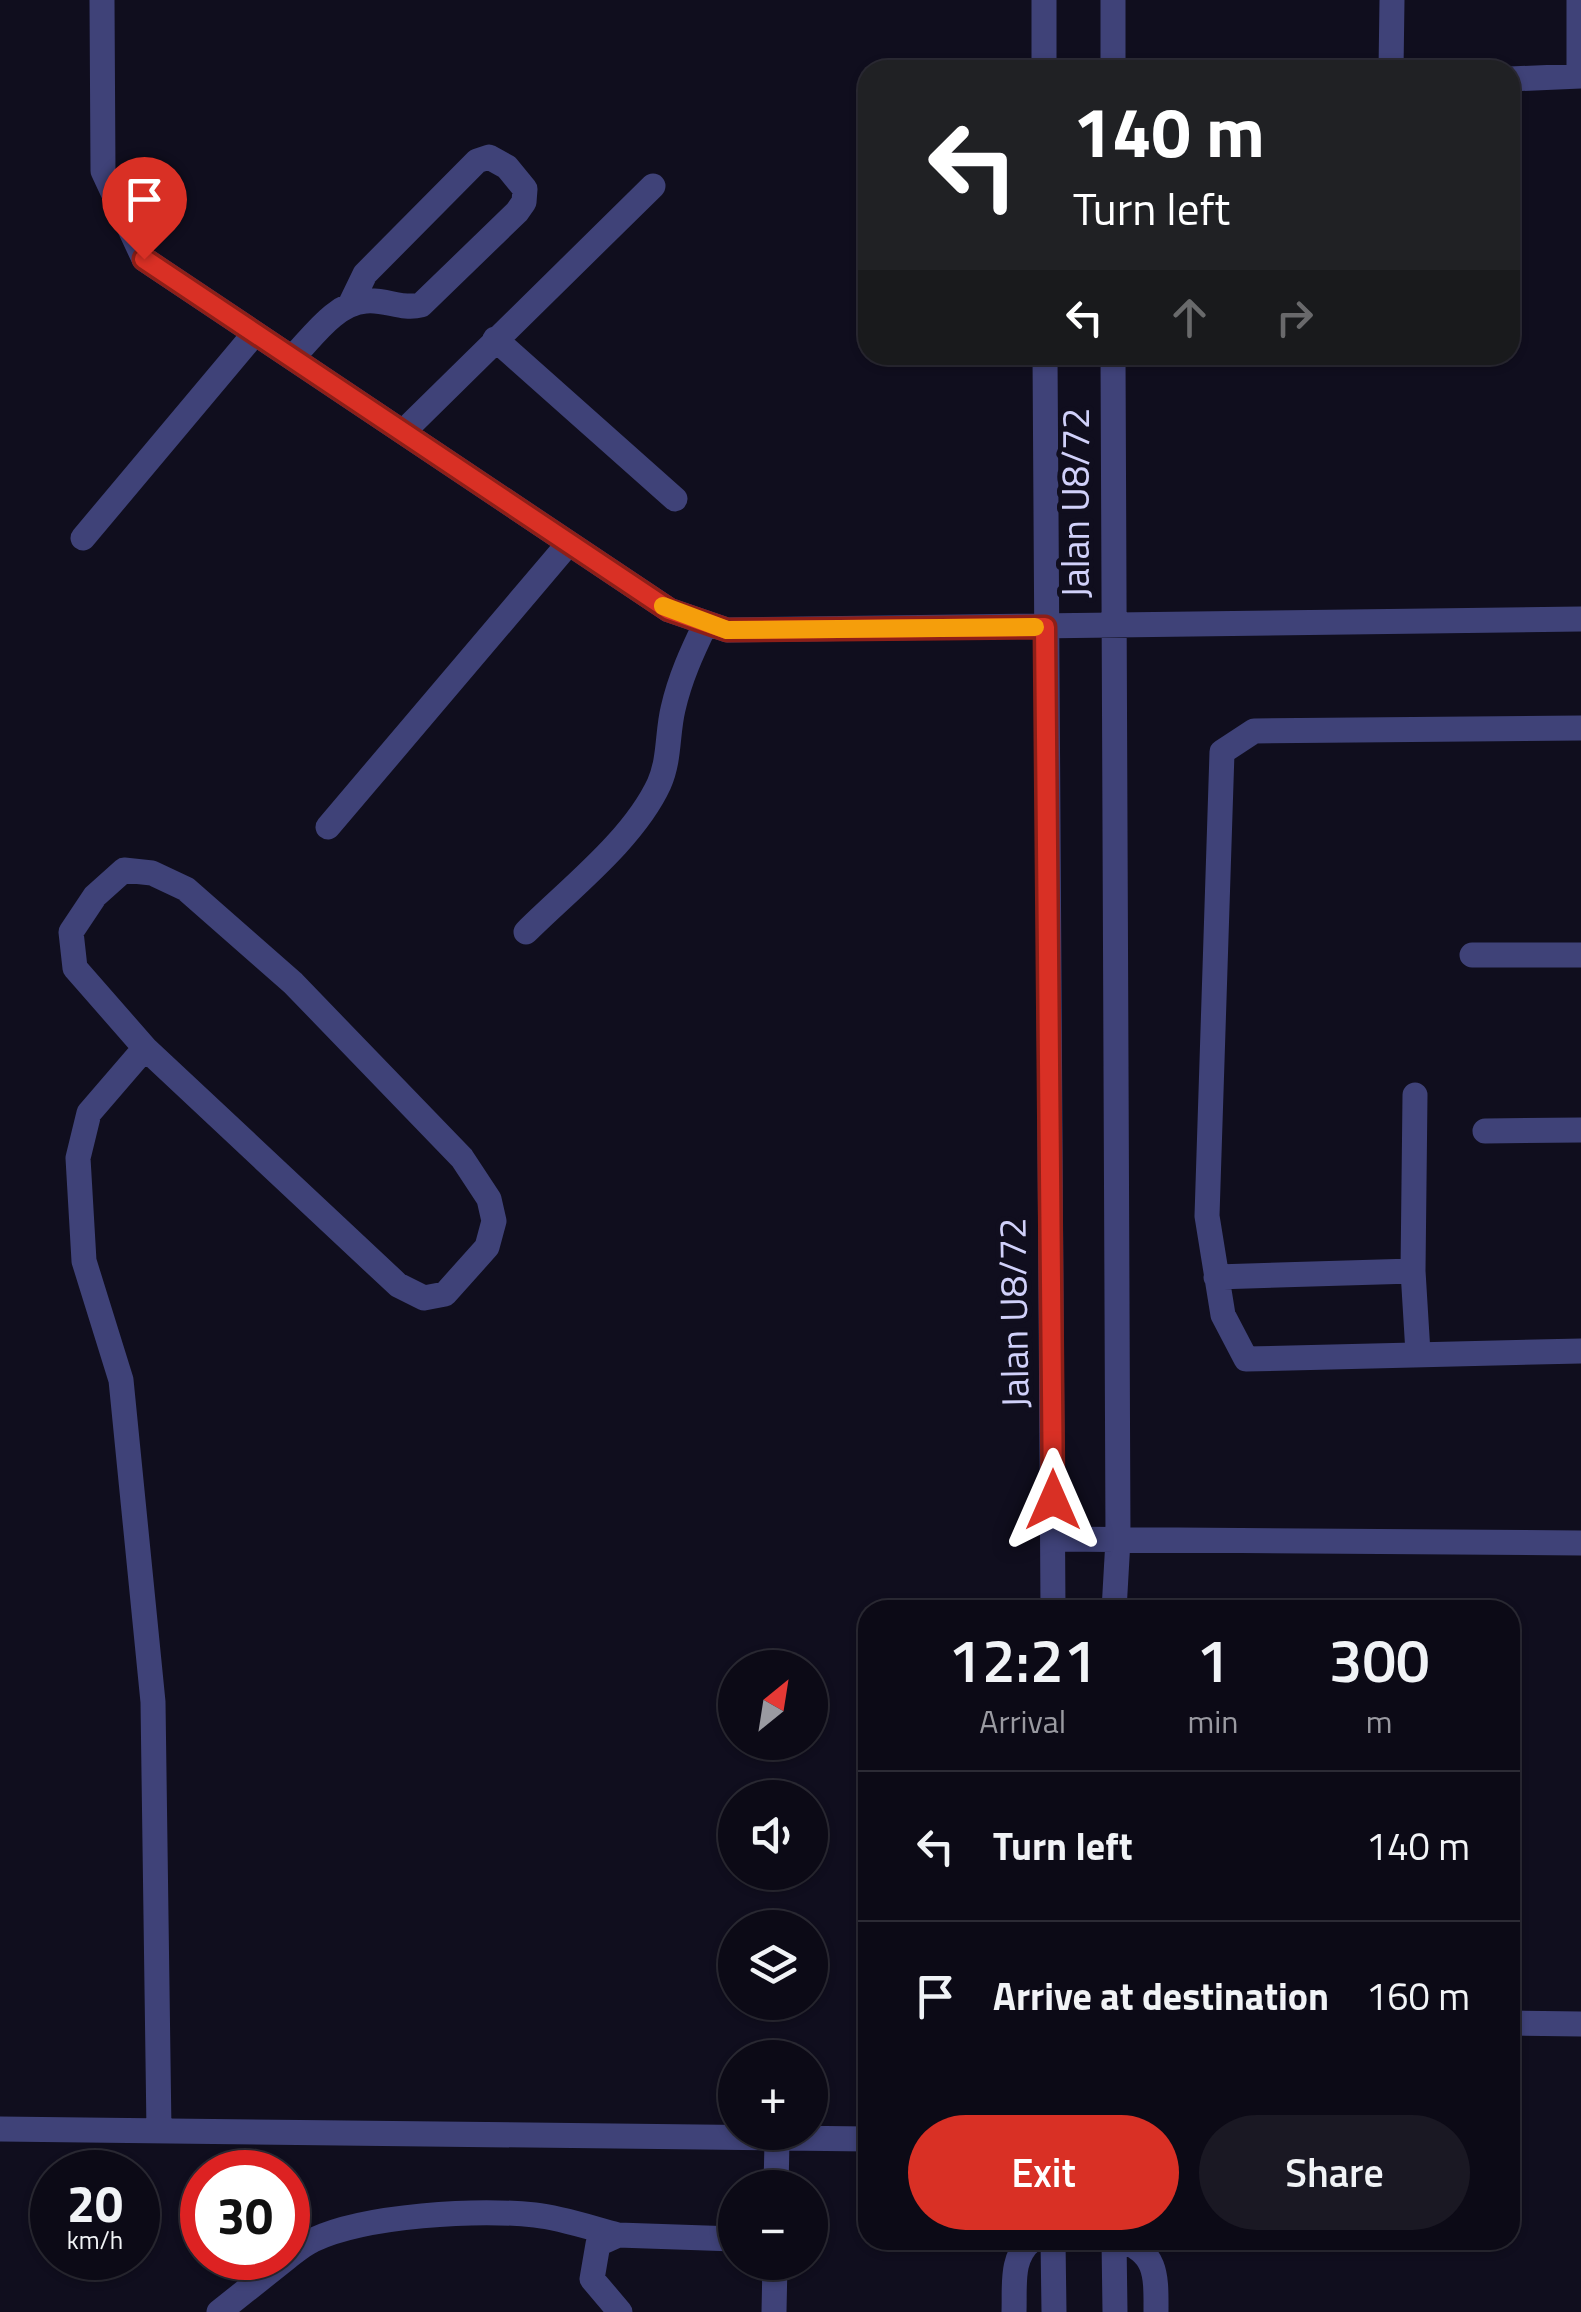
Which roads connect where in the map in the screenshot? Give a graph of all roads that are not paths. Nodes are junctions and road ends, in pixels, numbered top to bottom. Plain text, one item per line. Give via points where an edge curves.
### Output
1 (102, 0) edge
2 (1044, 0) edge
3 (1113, 0) edge
4 (1392, 0) edge
5 (1579, 0) edge
6 (1044, 60) edge
7 (1113, 60) edge
8 (1391, 60) edge
9 (1580, 76) edge
10 (1520, 79) edge
11 (652, 186) dead end
12 (350, 305) junction
13 (256, 333) junction
14 (495, 340) junction
15 (292, 358) junction
16 (1045, 365) edge
17 (1114, 365) edge
18 (404, 432) junction
19 (675, 500) dead end
20 (82, 538) dead end
21 (569, 544) junction
22 (1581, 619) edge
23 (706, 624) junction
24 (1114, 626) junction
25 (1045, 627) junction
26 (1581, 728) edge
27 (328, 826) dead end
28 (526, 932) dead end
29 (1472, 955) dead end
30 (1581, 955) edge
31 (144, 1048) junction
32 (1414, 1095) dead end
33 (1581, 1130) edge
34 (1485, 1131) dead end
35 (1413, 1271) junction
36 (1216, 1277) junction
37 (1581, 1351) edge
38 (1418, 1353) junction
39 (1054, 1539) junction
40 (1118, 1540) junction
41 (1581, 1543) edge
42 (1053, 1600) edge
43 (1115, 1600) edge
44 (1520, 2022) edge
45 (1581, 2024) edge
46 (2, 2129) edge
47 (159, 2131) junction
48 (718, 2139) edge
49 (828, 2139) edge
50 (858, 2139) edge
51 (618, 2234) junction
52 (718, 2237) edge
53 (310, 2243) edge
54 (1022, 2250) edge
55 (1053, 2250) edge
56 (1117, 2250) edge
57 (1140, 2250) edge
58 (259, 2280) edge
59 (774, 2280) edge
60 (220, 2312) edge
61 (620, 2312) edge
62 (774, 2312) edge
63 (1014, 2312) edge
64 (1054, 2312) edge
65 (1115, 2312) edge
66 (1156, 2312) edge

1 - 13 street via 103,171 144,259
2 - 6 street
3 - 7 street
4 - 8 street
5 - 9 street
9 - 10 street
11 - 14 street
12 - 12 street via 421,305 517,212 525,189 489,157 477,161 365,274
12 - 15 street
13 - 15 street
13 - 20 street
14 - 18 street
14 - 19 street
15 - 18 street
16 - 25 street, Jalan U8/72
17 - 24 street, Jalan U8/72
18 - 21 street
21 - 23 street via 669,610
21 - 27 street
22 - 24 street
23 - 25 street via 727,630
23 - 28 street via 684,666 658,784 628,830
24 - 25 street
24 - 40 street, Jalan U8/72
25 - 39 street, Jalan U8/72
26 - 36 street via 1254,731 1222,752 1207,1216
29 - 30 street
31 - 31 street via 398,1285 424,1298 445,1294 487,1247 494,1221 489,1199 448,1144 292,983 186,890 152,873 124,870 95,896 72,932 76,968
31 - 47 street via 89,1113 78,1158 84,1261 121,1380 153,1702
32 - 35 street
33 - 34 street
35 - 36 street
35 - 38 street
36 - 38 street via 1223,1316 1246,1359
37 - 38 street
39 - 40 street
39 - 42 street, Jalan U8/72
40 - 41 street
40 - 43 street, Jalan U8/72
44 - 45 street
46 - 47 street
47 - 48 street
49 - 50 street
51 - 52 street
51 - 53 street via 539,2215 474,2212 349,2229
51 - 61 street via 598,2244 592,2278
54 - 63 street
55 - 64 street
56 - 65 street
57 - 66 street via 1156,2272
58 - 60 street
59 - 62 street

